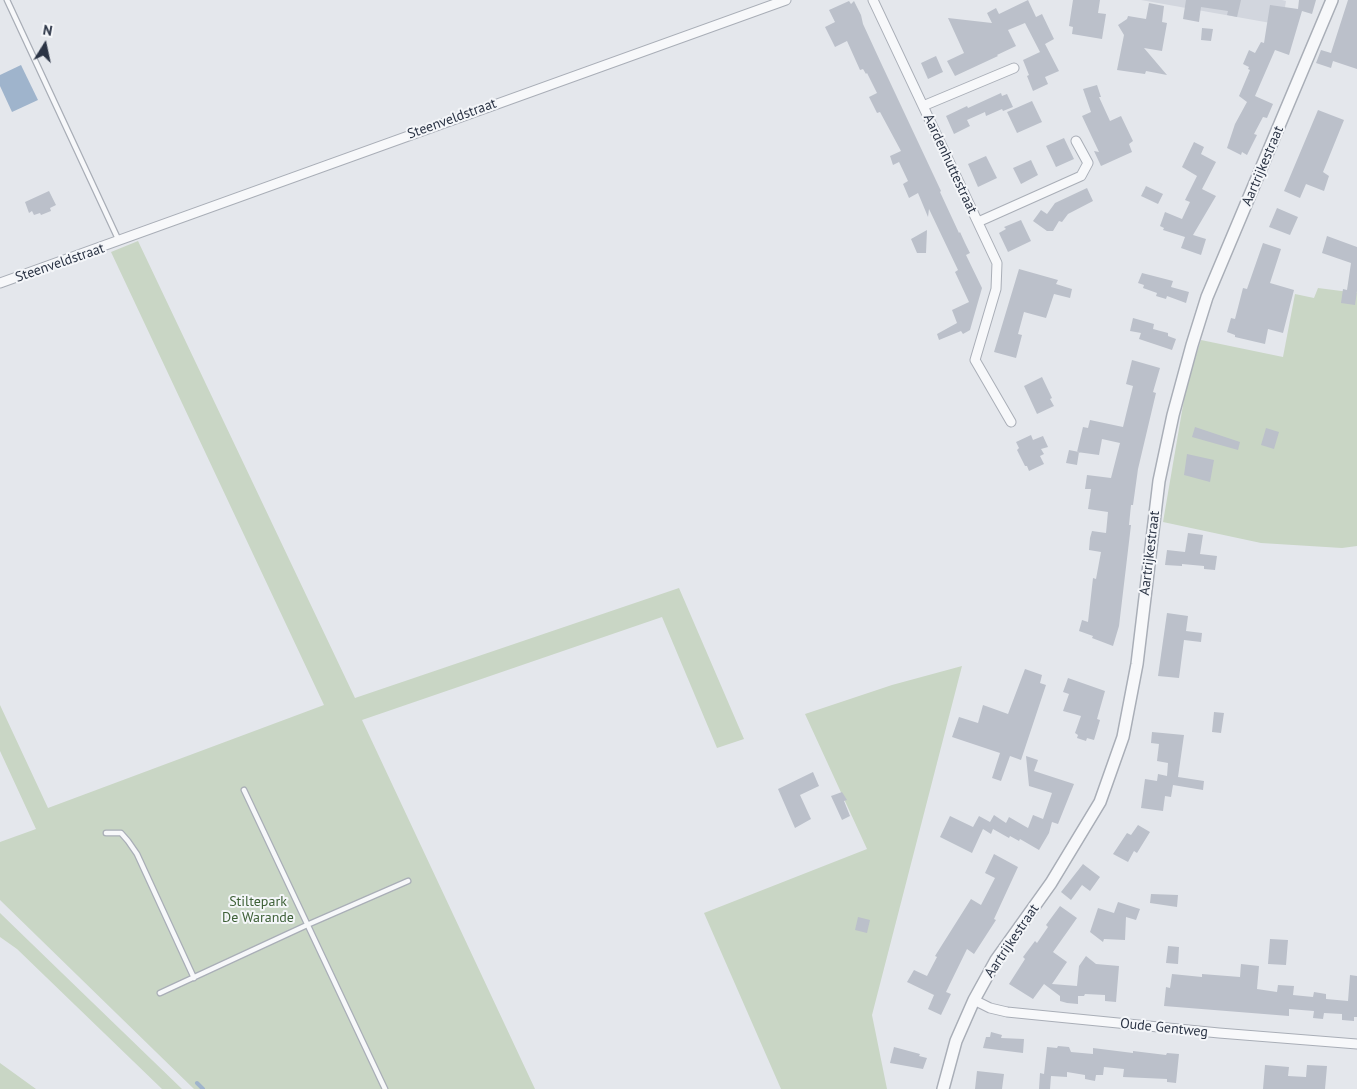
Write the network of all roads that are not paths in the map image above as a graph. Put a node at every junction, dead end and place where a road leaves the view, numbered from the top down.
1 (7, 0) edge
2 (786, 0) edge
3 (872, 0) edge
4 (1332, 0) edge
5 (1014, 68) dead end
6 (923, 106) junction
7 (1076, 141) dead end
8 (978, 222) junction
9 (120, 242) junction
10 (0, 284) edge
11 (1011, 422) dead end
12 (244, 790) dead end
13 (106, 834) dead end
14 (408, 880) dead end
15 (308, 925) junction
16 (194, 978) junction
17 (160, 993) dead end
18 (974, 1000) junction
19 (1357, 1044) edge
20 (385, 1089) edge
21 (943, 1089) edge

1 - 9 lane, Steenveldstraat
2 - 9 street, Steenveldstraat
3 - 6 street, Aardenhuttestraat
4 - 18 street, Aartrijkestraat
5 - 6 street, Aardenhuttestraat
6 - 8 street, Aardenhuttestraat
7 - 8 street, Aardenhuttestraat
8 - 11 street, Aardenhuttestraat
9 - 10 street, Steenveldstraat
12 - 15 lane
13 - 16 lane
14 - 15 lane
15 - 16 lane
15 - 20 lane
16 - 17 lane
18 - 19 street, Oude Gentweg
18 - 21 street, Aartrijkestraat

